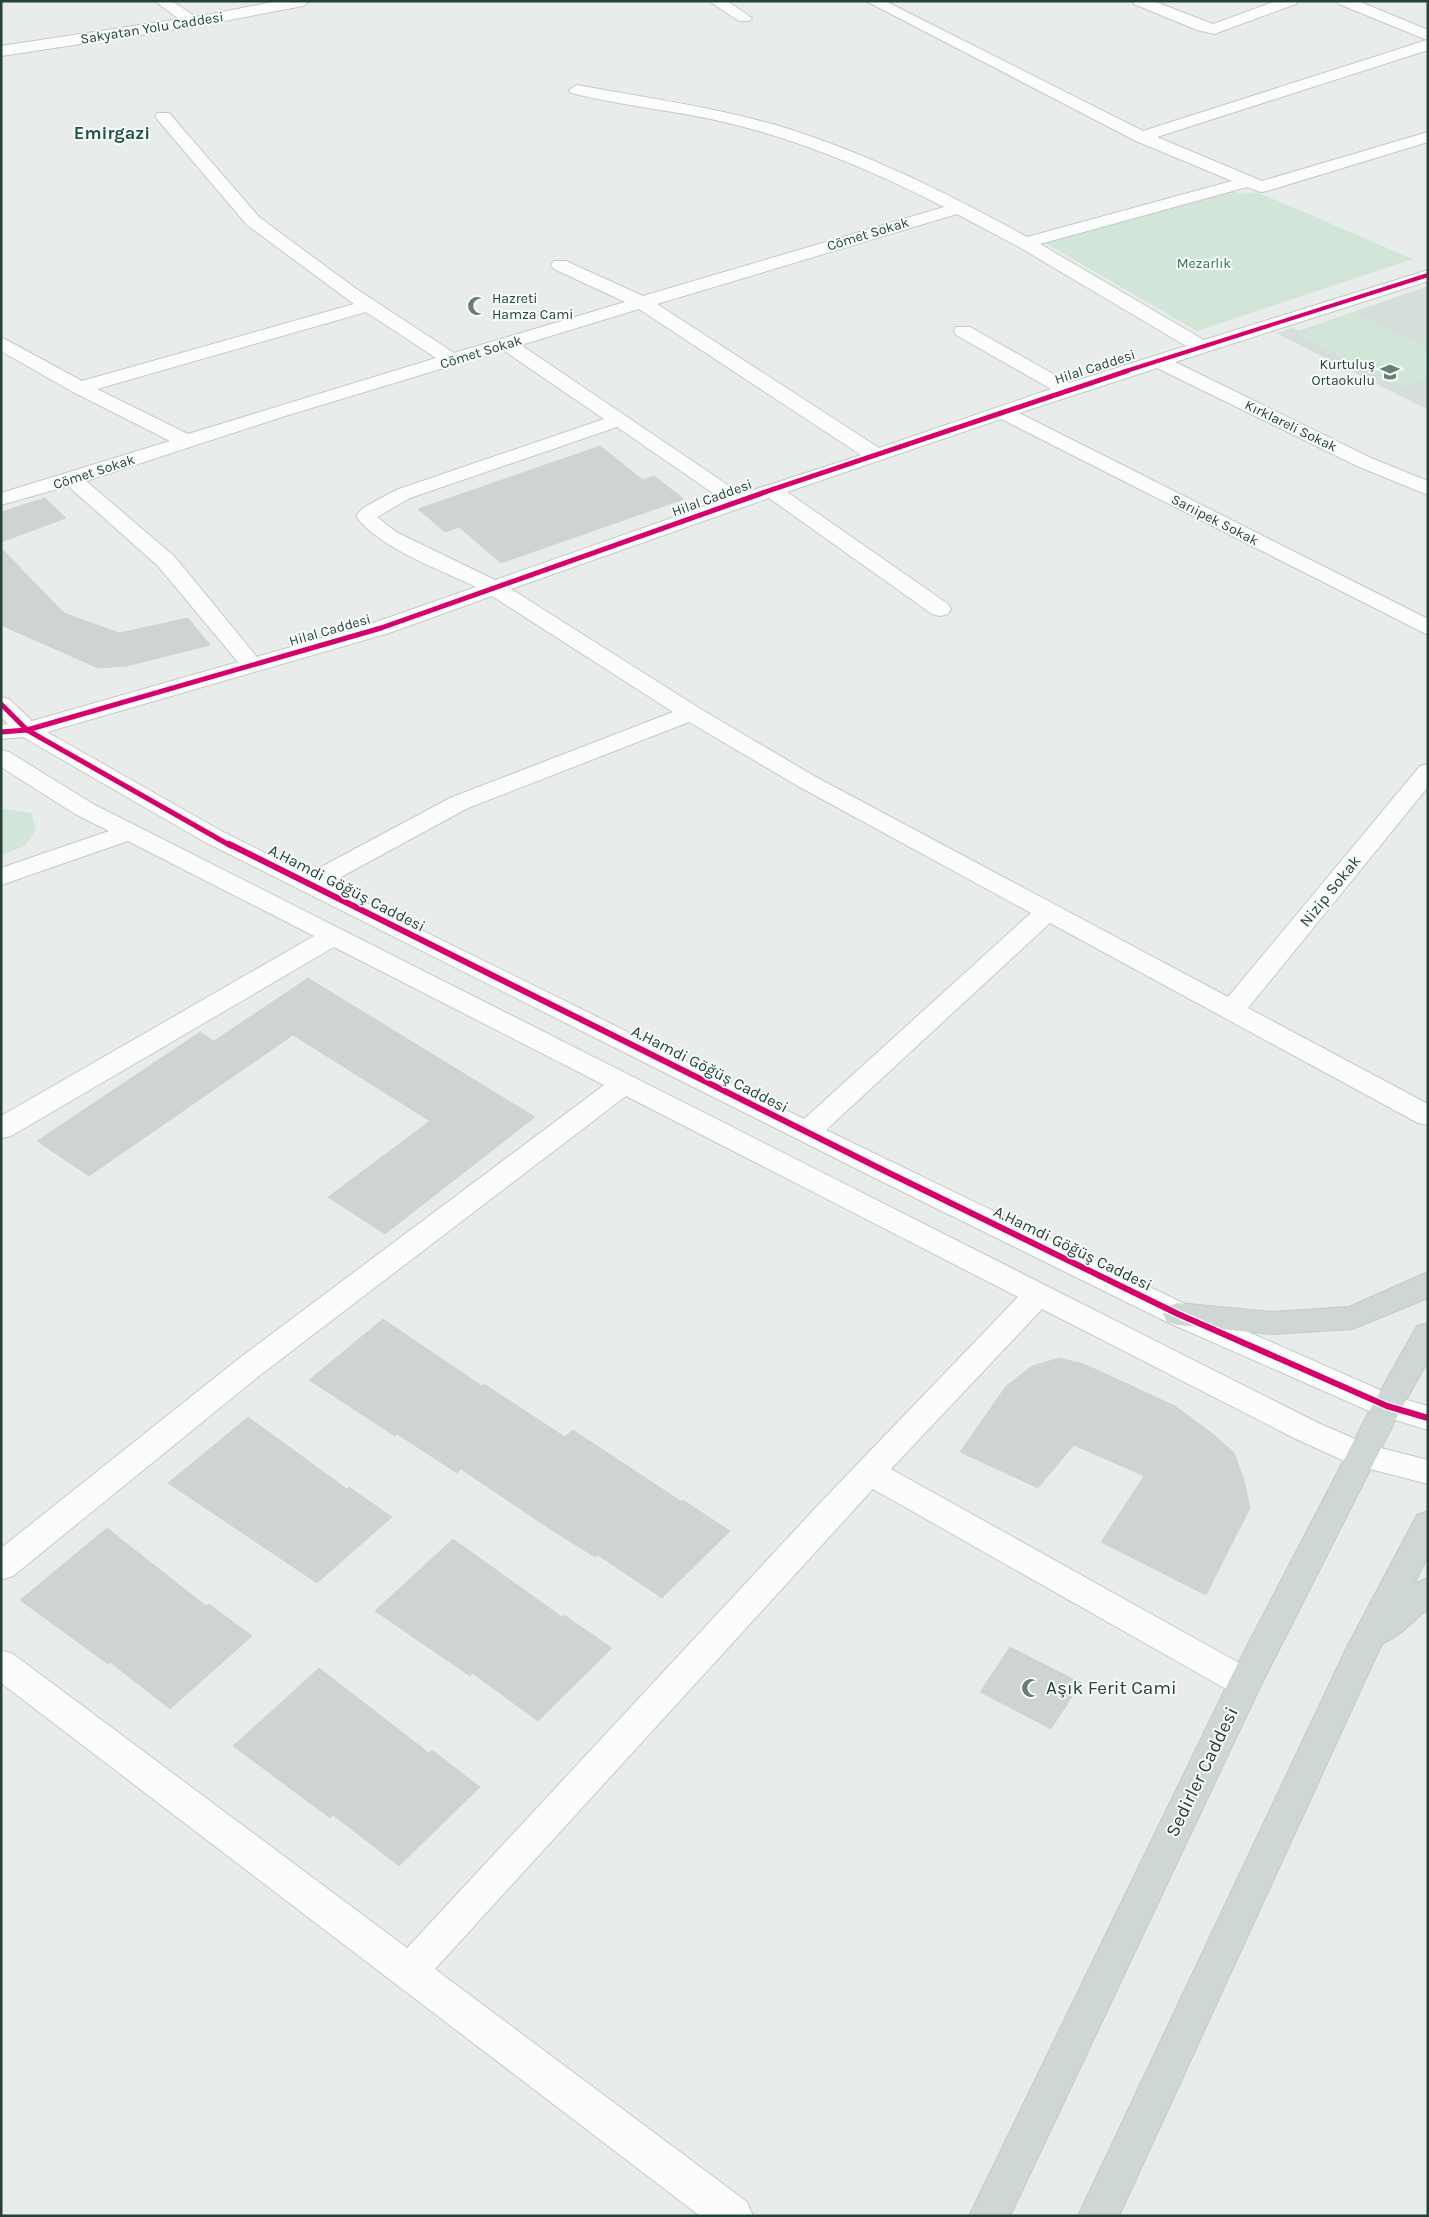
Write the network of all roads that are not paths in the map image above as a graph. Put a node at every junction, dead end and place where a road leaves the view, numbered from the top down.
1 (162, 1) edge
2 (303, 1) edge
3 (716, 1) edge
4 (873, 1) edge
5 (1139, 1) edge
6 (1291, 1) edge
7 (1344, 1) edge
8 (744, 18) dead end
9 (193, 22) junction
10 (8, 35) dead end
11 (1428, 36) edge
12 (1428, 45) edge
13 (22, 48) junction
14 (1, 51) edge
15 (577, 90) dead end
16 (163, 116) dead end
17 (1142, 136) junction
18 (1428, 137) edge
19 (1248, 182) junction
20 (961, 207) junction
21 (1025, 243) junction
22 (560, 265) dead end
23 (1428, 275) edge
24 (641, 302) junction
25 (369, 305) junction
26 (963, 331) dead end
27 (1, 344) edge
28 (507, 344) junction
29 (1200, 346) junction
30 (452, 360) junction
31 (1157, 360) junction
32 (80, 388) junction
33 (1067, 390) junction
34 (1002, 412) junction
35 (619, 420) junction
36 (186, 442) junction
37 (877, 456) junction
38 (72, 479) junction
39 (771, 490) junction
40 (1428, 490) edge
41 (1, 499) edge
42 (738, 501) junction
43 (496, 589) junction
44 (940, 609) dead end
45 (1428, 628) edge
46 (252, 665) junction
47 (1, 704) edge
48 (691, 713) junction
49 (14, 731) edge
50 (1, 757) edge
51 (1428, 771) edge
52 (130, 832) junction
53 (1, 877) edge
54 (309, 884) junction
55 (1048, 911) junction
56 (334, 936) junction
57 (1232, 1010) junction
58 (624, 1084) junction
59 (1428, 1116) edge
60 (1, 1128) edge
61 (807, 1132) junction
62 (1428, 1284) edge
63 (1038, 1295) junction
64 (1178, 1314) junction
65 (1428, 1334) edge
66 (1387, 1406) junction
67 (1428, 1418) edge
68 (1362, 1455) junction
69 (870, 1472) junction
70 (1428, 1472) edge
71 (1428, 1524) edge
72 (1, 1567) edge
73 (1428, 1591) edge
74 (1364, 1647) junction
75 (1, 1664) edge
76 (1245, 1682) junction
77 (408, 1973) junction
78 (733, 2216) edge
79 (989, 2216) edge
80 (1098, 2216) edge

1 - 9 street
2 - 9 street, Sakyatan Yolu Caddesi
3 - 8 street
4 - 17 street
5 - 6 street
7 - 11 street
9 - 13 street, Sakyatan Yolu Caddesi
10 - 13 street
12 - 17 street
13 - 14 street, Sakyatan Yolu Caddesi
15 - 20 street
16 - 25 street
17 - 19 street
18 - 19 street
19 - 21 street
20 - 21 street
20 - 24 street, Cömet Sokak
21 - 29 street
22 - 24 street
23 - 29 street, Hilal Caddesi
24 - 28 street, Cömet Sokak
24 - 37 street
25 - 30 street
25 - 32 street
26 - 33 street
27 - 32 street
28 - 30 street, Cömet Sokak
28 - 35 street
29 - 31 street, Hilal Caddesi
30 - 36 street, Cömet Sokak
31 - 33 street, Hilal Caddesi
31 - 40 street, Kırklareli Sokak
32 - 36 street
33 - 34 street, Hilal Caddesi
34 - 37 street, Hilal Caddesi
34 - 45 street, Sarıipek Sokak
35 - 42 street
35 - 43 street
36 - 38 street, Cömet Sokak
37 - 39 street, Hilal Caddesi
38 - 41 street, Cömet Sokak
38 - 46 street
39 - 42 street, Hilal Caddesi
39 - 44 street
42 - 43 street, Hilal Caddesi
43 - 46 street, Hilal Caddesi
43 - 48 street
46 - 49 street, Hilal Caddesi
47 - 49 street, A.Hamdi Göğüş Caddesi
48 - 54 street
48 - 55 street
49 - 54 street, A.Hamdi Göğüş Caddesi
50 - 52 street
51 - 57 street, Nizip Sokak
52 - 53 street
52 - 56 street
54 - 61 street, A.Hamdi Göğüş Caddesi
55 - 57 street
55 - 61 street
56 - 58 street
56 - 60 street
57 - 59 street
58 - 63 street
58 - 72 street
61 - 64 street, A.Hamdi Göğüş Caddesi
62 - 64 main road
63 - 68 street
63 - 69 street
64 - 66 street, A.Hamdi Göğüş Caddesi
65 - 66 main road, Sedirler Caddesi
66 - 67 street, A.Hamdi Göğüş Caddesi
66 - 68 main road, Sedirler Caddesi
68 - 70 street
68 - 76 main road, Sedirler Caddesi
69 - 76 street
69 - 77 street
71 - 74 main road
73 - 74 main road
74 - 80 main road
75 - 77 street
76 - 79 main road, Sedirler Caddesi
77 - 78 street

